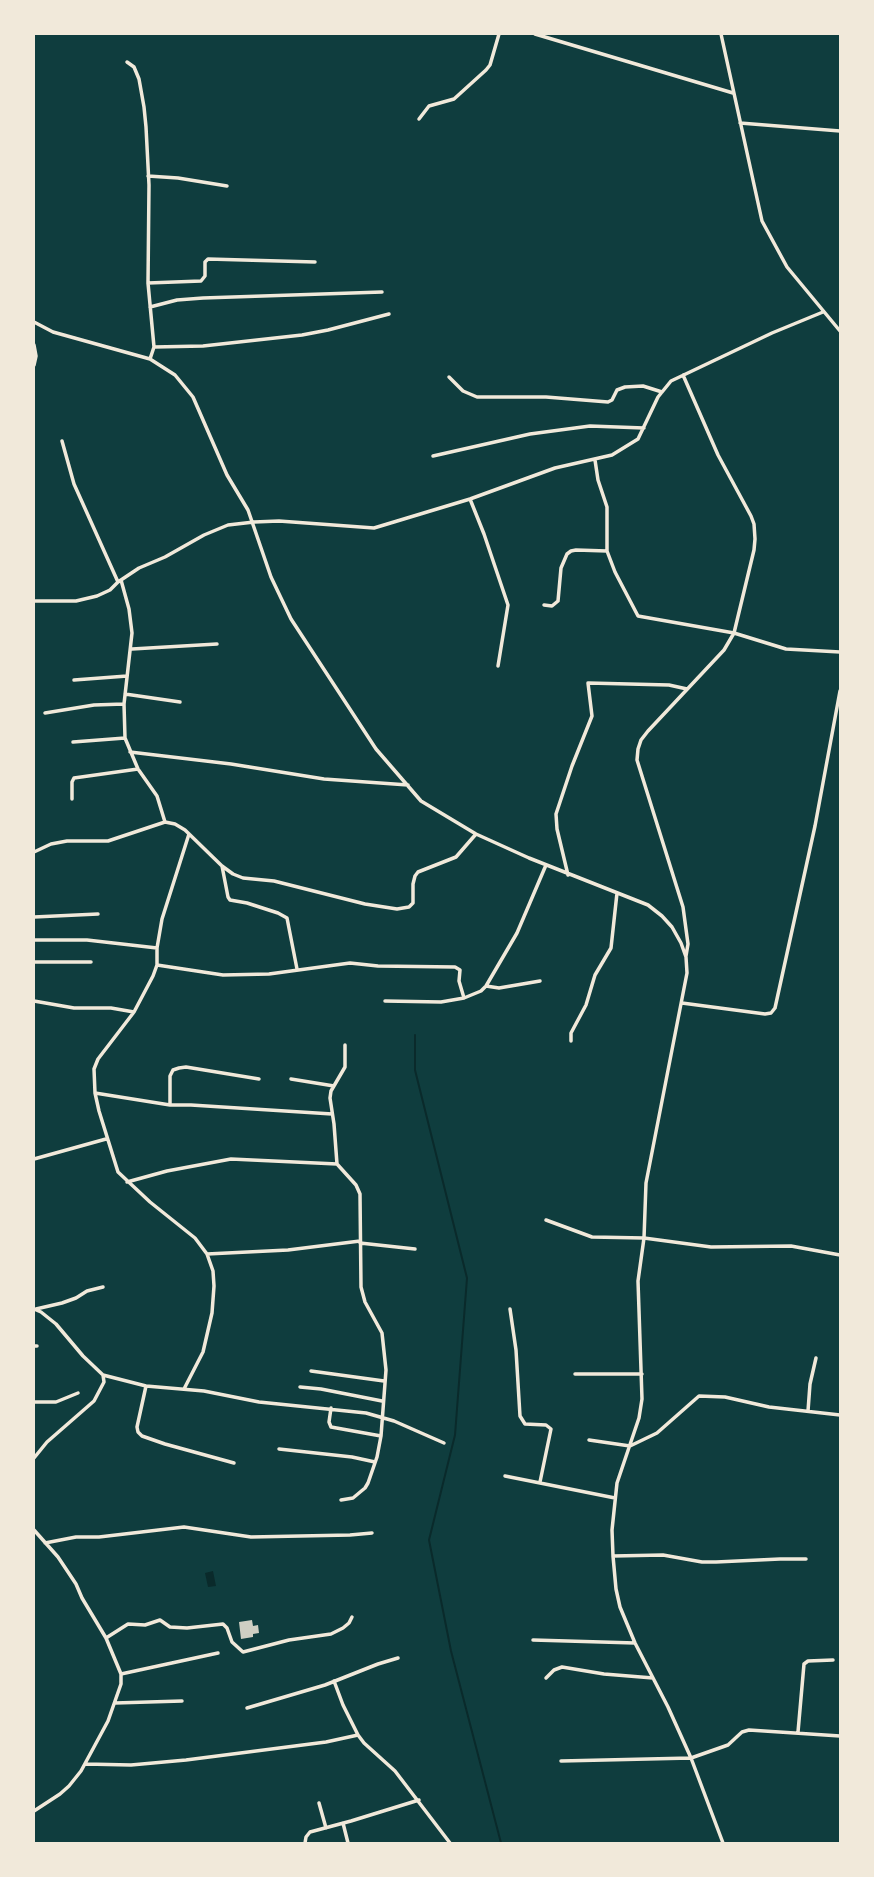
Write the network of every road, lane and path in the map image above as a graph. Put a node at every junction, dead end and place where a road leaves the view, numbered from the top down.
1 (499, 34) edge
2 (535, 34) edge
3 (721, 34) edge
4 (127, 62) dead end
5 (733, 93) junction
6 (418, 119) dead end
7 (740, 123) junction
8 (840, 131) edge
9 (148, 176) junction
10 (226, 186) dead end
11 (314, 262) dead end
12 (148, 283) junction
13 (382, 292) dead end
14 (150, 307) junction
15 (823, 312) junction
16 (389, 314) dead end
17 (34, 322) edge
18 (840, 331) edge
19 (34, 345) edge
20 (154, 347) junction
21 (150, 359) junction
22 (34, 365) edge
23 (683, 375) junction
24 (449, 377) dead end
25 (662, 392) junction
26 (644, 428) junction
27 (62, 441) dead end
28 (434, 456) dead end
29 (595, 460) junction
30 (470, 500) junction
31 (254, 522) junction
32 (607, 551) junction
33 (120, 581) junction
34 (34, 602) edge
35 (544, 605) dead end
36 (734, 633) junction
37 (217, 644) dead end
38 (132, 649) junction
39 (840, 652) edge
40 (498, 666) dead end
41 (127, 676) junction
42 (74, 680) dead end
43 (687, 689) junction
44 (840, 691) edge
45 (125, 694) junction
46 (180, 702) dead end
47 (124, 704) junction
48 (45, 713) dead end
49 (125, 738) junction
50 (73, 742) dead end
51 (130, 752) junction
52 (138, 769) junction
53 (408, 785) junction
54 (72, 799) dead end
55 (165, 822) junction
56 (189, 834) junction
57 (476, 834) junction
58 (34, 852) edge
59 (546, 865) junction
60 (222, 866) junction
61 (568, 875) junction
62 (617, 893) junction
63 (98, 914) dead end
64 (34, 917) edge
65 (34, 940) edge
66 (157, 948) junction
67 (686, 957) junction
68 (34, 962) edge
69 (91, 962) dead end
70 (157, 965) junction
71 (297, 969) junction
72 (540, 982) dead end
73 (486, 986) junction
74 (464, 998) junction
75 (34, 1001) edge
76 (385, 1001) dead end
77 (682, 1003) junction
78 (134, 1012) junction
79 (571, 1041) dead end
80 (345, 1045) dead end
81 (259, 1079) dead end
82 (291, 1079) dead end
83 (334, 1086) junction
84 (95, 1093) junction
85 (170, 1105) junction
86 (332, 1114) junction
87 (106, 1139) junction
88 (34, 1159) edge
89 (337, 1164) junction
90 (127, 1182) junction
91 (546, 1220) dead end
92 (644, 1238) junction
93 (360, 1242) junction
94 (415, 1249) dead end
95 (207, 1254) junction
96 (840, 1255) edge
97 (103, 1288) dead end
98 (34, 1309) edge
99 (510, 1309) dead end
100 (816, 1358) dead end
101 (311, 1371) dead end
102 (575, 1374) dead end
103 (642, 1374) junction
104 (103, 1375) junction
105 (384, 1381) junction
106 (146, 1386) junction
107 (300, 1387) dead end
108 (184, 1389) junction
109 (78, 1393) dead end
110 (382, 1401) junction
111 (34, 1402) edge
112 (331, 1408) junction
113 (808, 1411) junction
114 (840, 1415) edge
115 (382, 1417) junction
116 (381, 1436) junction
117 (589, 1440) dead end
118 (444, 1443) dead end
119 (630, 1446) junction
120 (278, 1449) dead end
121 (35, 1456) edge
122 (375, 1462) junction
123 (234, 1463) dead end
124 (505, 1476) dead end
125 (540, 1482) junction
126 (615, 1498) junction
127 (341, 1500) dead end
128 (34, 1530) edge
129 (372, 1533) dead end
130 (45, 1543) junction
131 (613, 1556) junction
132 (806, 1559) dead end
133 (352, 1617) dead end
134 (106, 1638) junction
135 (533, 1640) dead end
136 (635, 1643) junction
137 (218, 1653) dead end
138 (398, 1658) dead end
139 (833, 1660) dead end
140 (121, 1674) junction
141 (546, 1678) dead end
142 (653, 1678) junction
143 (334, 1681) junction
144 (182, 1701) dead end
145 (115, 1703) junction
146 (247, 1708) dead end
147 (798, 1732) junction
148 (358, 1735) junction
149 (840, 1736) edge
150 (691, 1758) junction
151 (561, 1762) dead end
152 (84, 1764) junction
153 (419, 1800) junction
154 (319, 1803) dead end
155 (34, 1811) edge
156 (343, 1823) junction
157 (326, 1828) junction
158 (306, 1843) edge
159 (348, 1843) edge
160 (450, 1843) edge
161 (723, 1843) edge

1 - 6 street
2 - 5 street
3 - 5 street
4 - 9 street
5 - 7 street
7 - 8 street
7 - 15 street
9 - 10 street
9 - 12 street
11 - 12 street
12 - 14 street
13 - 14 street
14 - 20 street
15 - 18 street
15 - 23 street
16 - 20 street
17 - 21 street
19 - 22 street
20 - 21 street
21 - 31 street
23 - 25 street
23 - 36 street
24 - 25 street
25 - 26 street
26 - 28 street
26 - 29 street
27 - 33 street
29 - 30 street
29 - 32 street
30 - 31 street
30 - 40 street
31 - 33 street
31 - 53 street
32 - 35 street
32 - 36 street
33 - 34 street
33 - 38 street
36 - 39 street
36 - 43 street
37 - 38 street
38 - 41 street
41 - 42 street
41 - 45 street
43 - 61 street
43 - 67 street
44 - 77 street
45 - 46 street
45 - 47 street
47 - 48 street
47 - 49 street
49 - 50 street
49 - 51 street
51 - 52 street
51 - 53 street
52 - 54 street
52 - 55 street
53 - 57 street
55 - 56 street
55 - 58 street
56 - 60 street
56 - 66 street
57 - 59 street
57 - 60 street
59 - 61 street
59 - 73 street
60 - 71 street
61 - 62 street
62 - 67 street
62 - 79 street
63 - 64 street
65 - 66 street
66 - 70 street
67 - 77 street
68 - 69 street
70 - 71 street
70 - 78 street
71 - 74 street
72 - 73 street
73 - 74 street
74 - 76 street
75 - 78 street
77 - 92 street
78 - 84 street
80 - 83 street
81 - 85 street
82 - 83 street
83 - 86 street
84 - 85 street
84 - 87 street
85 - 86 street
86 - 89 street
87 - 88 street
87 - 90 street
89 - 90 street
89 - 93 street
90 - 95 street
91 - 92 street
92 - 96 street
92 - 103 street
93 - 94 street
93 - 95 street
93 - 105 street
95 - 108 street
97 - 98 street
98 - 104 street
99 - 125 street
100 - 113 street
101 - 105 street
102 - 103 street
103 - 119 street
104 - 106 street
104 - 121 street
105 - 110 street
106 - 108 street
106 - 123 street
107 - 110 street
108 - 112 street
109 - 111 street
110 - 115 street
112 - 115 street
112 - 116 street
113 - 114 street
113 - 119 street
115 - 116 street
115 - 118 street
116 - 122 street
117 - 119 street
119 - 126 street
120 - 122 street
122 - 127 street
124 - 125 street
125 - 126 street
126 - 131 street
128 - 130 street
129 - 130 street
130 - 134 street
131 - 132 street
131 - 136 street
133 - 134 street
134 - 140 street
135 - 136 street
136 - 142 street
137 - 140 street
138 - 143 street
139 - 147 street
140 - 145 street
141 - 142 street
142 - 150 street
143 - 146 street
143 - 148 street
144 - 145 street
145 - 152 street
147 - 149 street
147 - 150 street
148 - 152 street
148 - 153 street
150 - 151 street
150 - 161 street
152 - 155 street
153 - 156 street
153 - 160 street
154 - 157 street
156 - 157 street
156 - 159 street
157 - 158 street

